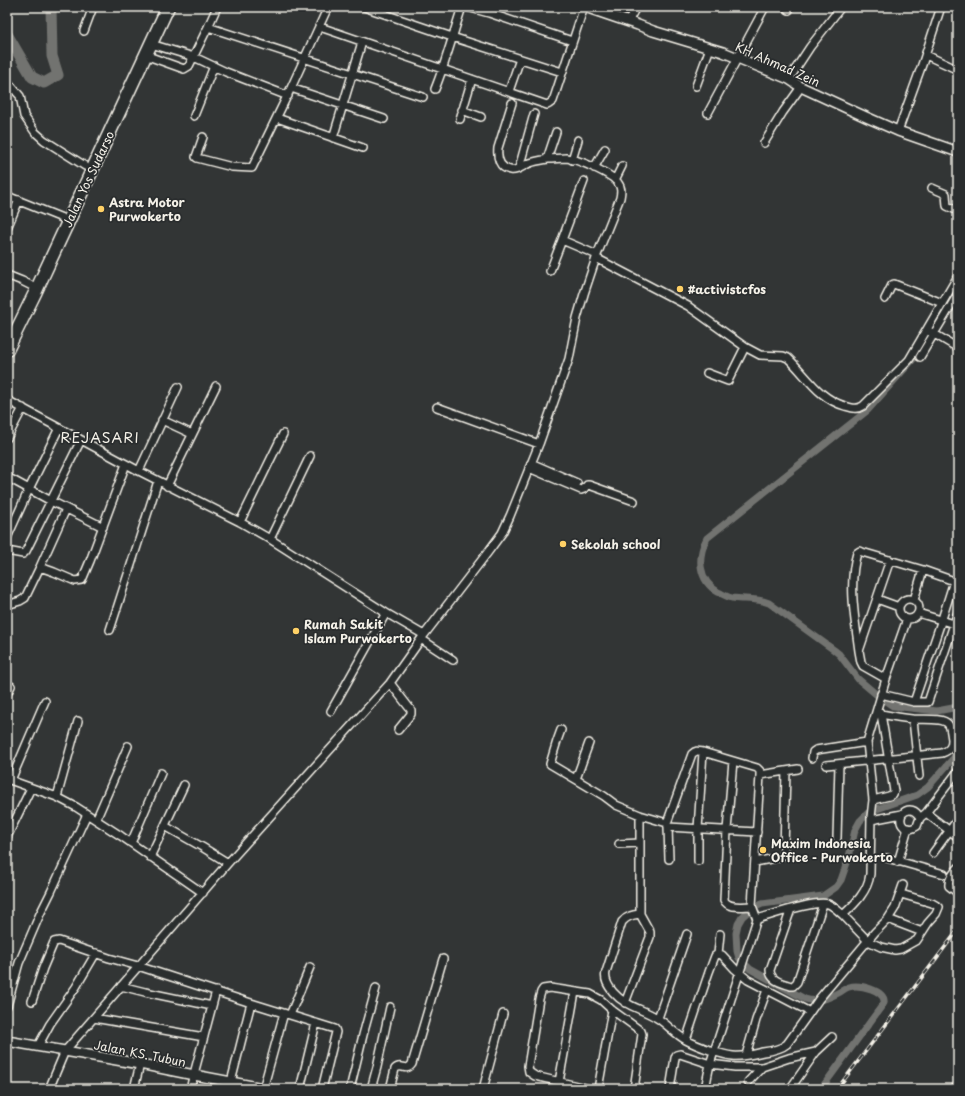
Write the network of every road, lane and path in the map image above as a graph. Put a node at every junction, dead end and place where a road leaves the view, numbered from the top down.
1 (93, 7) edge
2 (159, 7) edge
3 (168, 7) edge
4 (217, 7) edge
5 (328, 7) edge
6 (364, 7) edge
7 (462, 7) edge
8 (467, 7) edge
9 (585, 7) edge
10 (636, 7) edge
11 (765, 7) edge
12 (841, 7) edge
13 (941, 7) edge
14 (383, 10) edge
15 (628, 22) junction
16 (208, 27) junction
17 (320, 27) junction
18 (84, 31) dead end
19 (452, 37) junction
20 (572, 41) junction
21 (362, 42) junction
22 (151, 44) junction
23 (710, 48) junction
24 (145, 55) junction
25 (926, 55) junction
26 (194, 57) junction
27 (305, 58) junction
28 (737, 58) junction
29 (520, 59) junction
30 (214, 66) junction
31 (443, 69) junction
32 (956, 69) dead end
33 (562, 72) junction
34 (352, 74) junction
35 (472, 79) junction
36 (789, 79) junction
37 (7, 81) edge
38 (696, 86) dead end
39 (801, 87) junction
40 (291, 88) junction
41 (436, 89) dead end
42 (509, 91) junction
43 (288, 96) junction
44 (423, 97) dead end
45 (512, 103) dead end
46 (342, 106) junction
47 (462, 110) junction
48 (708, 113) dead end
49 (534, 114) dead end
50 (194, 116) dead end
51 (481, 117) dead end
52 (277, 118) junction
53 (384, 119) dead end
54 (460, 119) dead end
55 (898, 131) junction
56 (556, 132) dead end
57 (202, 137) dead end
58 (333, 138) junction
59 (578, 140) dead end
60 (764, 143) dead end
61 (363, 148) dead end
62 (605, 150) dead end
63 (958, 152) edge
64 (547, 160) junction
65 (572, 160) junction
66 (85, 166) junction
67 (622, 166) dead end
68 (519, 168) junction
69 (594, 168) junction
70 (615, 180) junction
71 (584, 182) dead end
72 (932, 188) dead end
73 (7, 196) edge
74 (19, 200) junction
75 (958, 211) edge
76 (62, 218) junction
77 (7, 228) edge
78 (562, 240) junction
79 (597, 257) junction
80 (550, 271) dead end
81 (7, 275) edge
82 (958, 276) edge
83 (30, 285) junction
84 (958, 294) edge
85 (886, 300) dead end
86 (942, 303) junction
87 (7, 332) edge
88 (930, 332) junction
89 (745, 347) junction
90 (958, 348) edge
91 (7, 350) edge
92 (920, 357) dead end
93 (707, 373) dead end
94 (216, 386) dead end
95 (178, 387) dead end
96 (7, 400) edge
97 (437, 407) dead end
98 (23, 408) junction
99 (162, 420) junction
100 (59, 428) junction
101 (192, 434) junction
102 (283, 434) dead end
103 (7, 438) edge
104 (81, 440) junction
105 (539, 444) junction
106 (310, 456) dead end
107 (126, 464) junction
108 (530, 465) junction
109 (139, 472) junction
110 (7, 477) edge
111 (158, 481) junction
112 (577, 482) dead end
113 (167, 486) junction
114 (29, 489) junction
115 (51, 501) junction
116 (634, 501) dead end
117 (66, 509) junction
118 (240, 522) junction
119 (103, 527) junction
120 (7, 538) edge
121 (270, 539) junction
122 (7, 551) edge
123 (890, 560) junction
124 (40, 567) junction
125 (923, 570) junction
126 (956, 583) edge
127 (877, 599) junction
128 (914, 600) junction
129 (7, 605) edge
130 (900, 606) junction
131 (958, 612) edge
132 (386, 613) junction
133 (918, 613) junction
134 (906, 619) junction
135 (942, 620) junction
136 (954, 624) junction
137 (110, 630) dead end
138 (423, 637) junction
139 (859, 651) junction
140 (453, 660) dead end
141 (886, 679) junction
142 (390, 683) junction
143 (11, 686) dead end
144 (7, 694) edge
145 (45, 701) dead end
146 (914, 702) junction
147 (880, 703) junction
148 (331, 711) dead end
149 (913, 720) junction
150 (78, 721) dead end
151 (398, 730) dead end
152 (561, 730) dead end
153 (868, 742) junction
154 (589, 743) dead end
155 (128, 746) dead end
156 (703, 752) junction
157 (917, 757) junction
158 (812, 758) dead end
159 (887, 759) junction
160 (732, 761) junction
161 (869, 761) junction
162 (839, 764) junction
163 (826, 765) dead end
164 (798, 769) dead end
165 (786, 771) junction
166 (958, 771) edge
167 (161, 773) dead end
168 (760, 775) junction
169 (919, 776) dead end
170 (9, 779) edge
171 (576, 779) junction
172 (184, 784) dead end
173 (31, 788) junction
174 (57, 797) junction
175 (873, 800) junction
176 (926, 813) junction
177 (87, 814) junction
178 (902, 814) junction
179 (640, 815) junction
180 (872, 816) junction
181 (920, 818) junction
182 (958, 819) edge
183 (96, 820) junction
184 (668, 825) junction
185 (165, 826) junction
186 (908, 828) junction
187 (698, 829) junction
188 (727, 830) junction
189 (949, 831) junction
190 (757, 832) junction
191 (7, 837) edge
192 (958, 837) edge
193 (837, 838) dead end
194 (131, 843) junction
195 (640, 843) junction
196 (619, 844) dead end
197 (933, 852) dead end
198 (150, 857) junction
199 (888, 858) dead end
200 (669, 859) dead end
201 (698, 860) dead end
202 (754, 862) junction
203 (898, 862) junction
204 (228, 863) junction
205 (958, 868) edge
206 (944, 874) dead end
207 (903, 885) dead end
208 (203, 893) junction
209 (958, 893) edge
210 (901, 894) junction
211 (823, 904) junction
212 (752, 907) junction
213 (792, 909) junction
214 (640, 914) junction
215 (843, 915) junction
216 (757, 916) junction
217 (888, 919) junction
218 (922, 932) junction
219 (687, 934) dead end
220 (720, 934) dead end
221 (868, 941) junction
222 (96, 953) junction
223 (718, 954) junction
224 (443, 959) dead end
225 (138, 966) junction
226 (310, 967) dead end
227 (740, 972) junction
228 (121, 986) junction
229 (376, 988) dead end
230 (216, 990) junction
231 (767, 990) junction
232 (575, 992) junction
233 (32, 1001) dead end
234 (251, 1003) junction
235 (625, 1003) junction
236 (7, 1006) edge
237 (212, 1006) junction
238 (390, 1007) dead end
239 (612, 1010) junction
240 (811, 1011) junction
241 (287, 1014) junction
242 (503, 1014) dead end
243 (94, 1018) junction
244 (658, 1018) junction
245 (316, 1023) junction
246 (204, 1037) junction
247 (832, 1037) dead end
248 (686, 1040) junction
249 (7, 1041) edge
250 (38, 1046) junction
251 (65, 1051) junction
252 (714, 1052) junction
253 (787, 1052) junction
254 (816, 1052) junction
255 (746, 1055) junction
256 (711, 1062) junction
257 (140, 1064) junction
258 (762, 1067) junction
259 (194, 1075) junction
260 (231, 1082) junction
261 (559, 1082) junction
262 (748, 1082) dead end
263 (243, 1087) edge
264 (49, 1089) edge
265 (134, 1089) edge
266 (190, 1089) edge
267 (265, 1089) edge
268 (300, 1089) edge
269 (322, 1089) edge
270 (350, 1089) edge
271 (371, 1089) edge
272 (390, 1089) edge
273 (483, 1089) edge
274 (590, 1089) edge
275 (598, 1089) edge
276 (634, 1089) edge
277 (670, 1089) edge
278 (705, 1089) edge
279 (790, 1089) edge
280 (954, 1089) edge
281 (958, 1089) edge

1 - 18 street
2 - 66 highway, Jalan Yos Sudarso
3 - 22 highway, Jalan Yos Sudarso
4 - 16 street
5 - 17 street
6 - 14 street
7 - 19 street
8 - 20 street
9 - 15 street, KH Ahmad Zein
9 - 20 street
10 - 15 street
11 - 28 street
12 - 36 street
13 - 25 street
14 - 19 street
15 - 23 street, KH Ahmad Zein
16 - 26 street
16 - 27 street
17 - 21 street
17 - 27 street
19 - 29 street
19 - 31 street
20 - 33 street
21 - 31 street
21 - 34 street
22 - 24 highway, Jalan Yos Sudarso
22 - 26 street
23 - 28 street, KH Ahmad Zein
23 - 38 street
24 - 26 street
24 - 91 highway, Jalan Yos Sudarso
25 - 32 street
25 - 55 street
26 - 30 street
27 - 34 street
27 - 40 street
28 - 36 street, KH Ahmad Zein
28 - 48 street
29 - 33 street
29 - 42 street
30 - 43 street
30 - 50 street
31 - 35 street
31 - 41 street
33 - 42 street
34 - 44 street
34 - 46 street
35 - 42 street
35 - 47 street
36 - 39 street, KH Ahmad Zein
37 - 66 street
39 - 55 street, KH Ahmad Zein
39 - 60 street
40 - 43 street
40 - 46 street
43 - 52 street
45 - 68 street
46 - 53 street
46 - 58 street
47 - 51 street
47 - 54 street
49 - 68 street
52 - 57 street
52 - 58 street
55 - 63 street, KH Ahmad Zein
56 - 64 street
58 - 61 street
59 - 65 street
62 - 69 street
64 - 65 street
64 - 68 street
65 - 69 street
66 - 76 highway, Jalan Yos Sudarso
67 - 70 street
69 - 70 street
70 - 79 street
71 - 78 street
72 - 75 street
73 - 74 street
74 - 76 street
74 - 77 street
76 - 83 highway, Jalan Yos Sudarso
78 - 79 street
78 - 80 street
79 - 89 street
79 - 105 street
81 - 83 street
82 - 86 street
83 - 87 highway, Jalan Yos Sudarso
84 - 88 street
85 - 86 street
86 - 88 street
88 - 89 street
88 - 90 street
88 - 92 street
89 - 93 street
94 - 101 street
95 - 99 street
96 - 98 street
97 - 105 street
98 - 100 street
98 - 103 street
99 - 101 street
99 - 109 street
100 - 104 street
100 - 114 street
101 - 113 street
102 - 118 street
104 - 107 street
104 - 115 street
105 - 108 street
106 - 121 street
107 - 109 street
107 - 119 street
108 - 112 street
108 - 116 street
108 - 138 street
109 - 111 street
110 - 114 street
111 - 113 street
111 - 137 street
113 - 118 street
114 - 115 street
114 - 120 street
115 - 117 street
115 - 122 street
117 - 119 street
117 - 124 street
118 - 121 street
119 - 124 street
121 - 132 street
123 - 125 street
123 - 127 street
123 - 139 street
124 - 129 street
125 - 126 street
125 - 128 street
126 - 135 street
127 - 130 street
127 - 139 street
128 - 130 street
128 - 133 street
130 - 134 street
131 - 136 street
132 - 138 street
132 - 148 street
133 - 134 street
133 - 135 street
134 - 141 street
135 - 136 street
135 - 146 street
136 - 146 street
138 - 140 street
138 - 142 street
139 - 141 street
141 - 147 street
142 - 151 street
142 - 204 street
143 - 144 street
145 - 170 street
146 - 147 street
147 - 149 street
147 - 153 street
147 - 159 street
149 - 157 street
149 - 157 street
150 - 174 street
152 - 171 street
153 - 158 street
153 - 161 street
154 - 171 street
155 - 183 street
156 - 160 street
156 - 184 street
156 - 187 street
157 - 159 street
157 - 169 street
159 - 161 street
159 - 175 street
160 - 168 street
160 - 188 street
161 - 162 street
161 - 175 street
162 - 163 street
162 - 193 street
164 - 165 street
165 - 168 street
165 - 202 street
166 - 176 street
167 - 194 street
168 - 190 street
170 - 173 street
171 - 179 street
172 - 185 street
173 - 174 street
173 - 191 street
174 - 177 street
175 - 180 street
176 - 181 street
176 - 189 street
177 - 183 street
177 - 236 street
178 - 180 street
178 - 181 street
178 - 186 street
179 - 184 street
179 - 195 street
180 - 215 street
181 - 186 street
182 - 189 street
183 - 194 street
184 - 187 street
184 - 200 street
185 - 198 street
185 - 204 street
186 - 203 street
187 - 188 street
187 - 201 street
188 - 190 street
188 - 212 street
189 - 192 street
189 - 197 street
190 - 202 street
194 - 198 street
195 - 196 street
195 - 214 street
198 - 208 street
199 - 203 street
202 - 212 street
203 - 206 street
204 - 208 street
205 - 209 street
207 - 210 street
208 - 225 street
210 - 217 street
210 - 218 street
211 - 213 street
211 - 213 street
211 - 215 street
212 - 216 street
213 - 216 street
214 - 235 street
214 - 235 street
215 - 221 street
216 - 227 street
217 - 218 street
217 - 221 street
218 - 221 street
219 - 244 street
220 - 223 street
221 - 240 street
222 - 225 street
222 - 233 street
222 - 250 street
223 - 227 street
223 - 248 street
224 - 272 street
225 - 228 street
225 - 230 street
226 - 241 street
227 - 231 street
227 - 252 street
228 - 237 street
228 - 243 street
229 - 270 street
230 - 234 street
230 - 237 street
231 - 240 street
231 - 255 street
232 - 239 street
232 - 261 street
232 - 261 street
234 - 241 street
234 - 260 street
235 - 244 street
237 - 246 street
238 - 271 street
239 - 275 street
239 - 276 street
240 - 253 street
241 - 245 street
241 - 267 street
242 - 273 street
243 - 246 street
243 - 251 street
244 - 248 street
245 - 268 street
245 - 269 street
246 - 259 street
247 - 254 street
248 - 252 street
249 - 250 street, Jalan KS. Tubun
250 - 251 street, Jalan KS. Tubun
251 - 257 street, Jalan KS. Tubun
251 - 264 street
252 - 255 street
252 - 256 street
253 - 254 street
253 - 255 street
253 - 258 street
254 - 279 street
256 - 258 street
256 - 277 street
256 - 278 street
257 - 259 street, Jalan KS. Tubun
257 - 265 street
258 - 262 street
259 - 260 street, Jalan KS. Tubun
259 - 266 street
260 - 263 street, Jalan KS. Tubun
261 - 274 street
263 - 267 street, Jalan KS. Tubun
280 - 281 street

